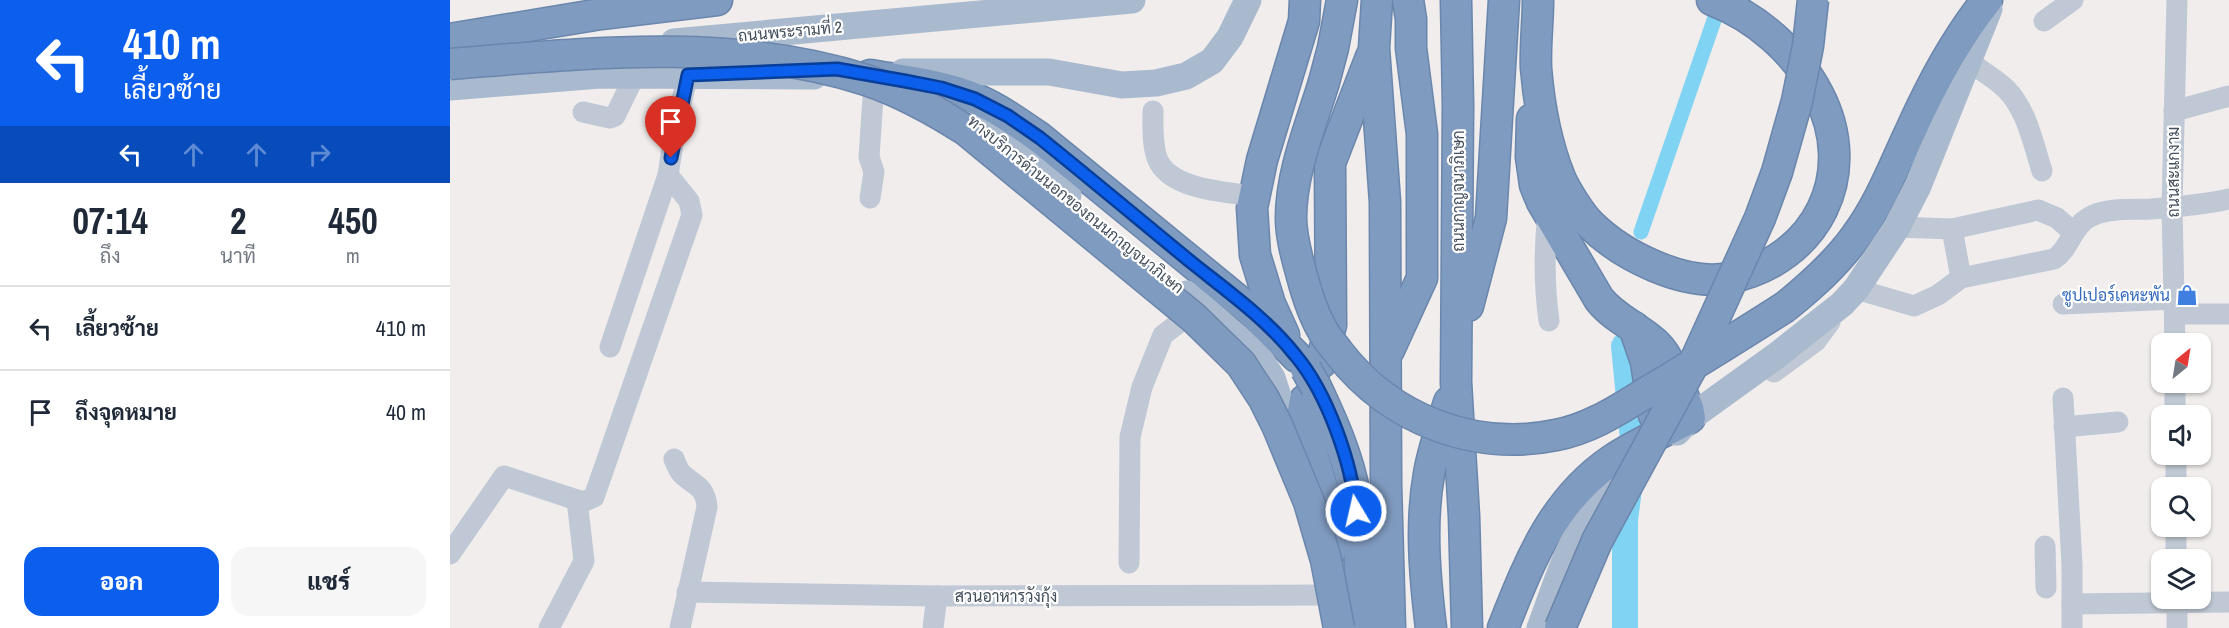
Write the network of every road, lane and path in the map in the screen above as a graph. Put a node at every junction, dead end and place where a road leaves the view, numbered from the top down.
1 (717, 0) edge
2 (1132, 0) edge
3 (1248, 0) edge
4 (1305, 0) edge
5 (1342, 0) edge
6 (1377, 0) edge
7 (1407, 0) edge
8 (1456, 0) edge
9 (1504, 0) edge
10 (1538, 0) edge
11 (1712, 0) edge
12 (1813, 0) edge
13 (1987, 0) edge
14 (1993, 0) edge
15 (2073, 0) edge
16 (2177, 0) edge
17 (2044, 21) dead end
18 (450, 39) edge
19 (1374, 48) junction
20 (1968, 61) junction
21 (450, 64) edge
22 (1536, 66) junction
23 (837, 69) junction
24 (450, 75) edge
25 (634, 75) junction
26 (697, 75) junction
27 (874, 83) junction
28 (450, 87) edge
29 (2229, 96) edge
30 (1153, 111) dead end
31 (2174, 111) junction
32 (583, 112) dead end
33 (2042, 171) dead end
34 (668, 175) junction
35 (1254, 196) junction
36 (870, 198) dead end
37 (2229, 199) edge
38 (2172, 207) junction
39 (1548, 213) junction
40 (1897, 227) junction
41 (1952, 229) junction
42 (2073, 232) junction
43 (1961, 278) junction
44 (1849, 296) junction
45 (2063, 304) dead end
46 (1201, 305) junction
47 (2175, 306) junction
48 (2229, 314) edge
49 (1549, 321) dead end
50 (1632, 326) junction
51 (2175, 333) edge
52 (1458, 344) junction
53 (610, 347) dead end
54 (1385, 358) junction
55 (1309, 375) junction
56 (1456, 382) junction
57 (2063, 398) dead end
58 (1690, 418) junction
59 (2118, 422) dead end
60 (2064, 427) junction
61 (1656, 441) junction
62 (674, 459) dead end
63 (577, 500) junction
64 (450, 554) edge
65 (1129, 563) dead end
66 (2072, 566) junction
67 (2046, 588) dead end
68 (1324, 591) junction
69 (687, 592) junction
70 (937, 596) junction
71 (2151, 601) edge
72 (2211, 601) edge
73 (2229, 602) edge
74 (2072, 604) junction
75 (2176, 609) edge
76 (549, 628) edge
77 (680, 628) edge
78 (933, 628) edge
79 (1323, 628) edge
80 (1339, 628) edge
81 (1359, 628) edge
82 (1390, 628) edge
83 (1431, 628) edge
84 (1467, 628) edge
85 (1503, 628) edge
86 (1540, 628) edge
87 (1560, 628) edge
88 (2072, 628) edge
89 (2177, 628) edge

1 - 18 highway
2 - 24 main road, ถนนพระรามที่ 2
3 - 23 main road
4 - 35 highway
5 - 13 highway, bridge
6 - 19 highway
7 - 54 highway
8 - 52 highway, ถนนกาญจนาภิเษก
9 - 52 highway
10 - 22 highway
11 - 22 highway, bridge
12 - 87 highway, bridge
14 - 20 main road
15 - 17 street
16 - 31 street, ถนนสะแกงาม
19 - 54 highway
19 - 55 highway
20 - 33 street
20 - 40 main road
21 - 80 highway, bridge
22 - 39 highway
23 - 26 main road
23 - 55 highway
25 - 26 main road, ทางบริการด้านนอกของถนนกาญจนาภิเษก
25 - 28 main road, ทางบริการด้านนอกของถนนกาญจนาภิเษก
25 - 32 street
26 - 27 main road, ทางบริการด้านนอกของถนนกาญจนาภิเษก
26 - 34 street
27 - 36 street
27 - 46 main road, ทางบริการด้านนอกของถนนกาญจนาภิเษก
29 - 31 street
30 - 35 street
31 - 38 street, ถนนสะแกงาม
34 - 53 street
34 - 63 street
35 - 55 highway
37 - 38 street
38 - 42 street
38 - 47 street, ถนนสะแกงาม
39 - 49 street
39 - 50 highway
40 - 41 street
40 - 44 main road
41 - 42 street
41 - 43 street
42 - 43 street
43 - 44 street
44 - 58 main road
45 - 47 street
46 - 65 street
46 - 68 main road, ทางบริการด้านนอกของถนนกาญจนาภิเษก
47 - 48 street
47 - 51 street, ถนนสะแกงาม
50 - 58 highway
50 - 61 highway
52 - 56 highway, ถนนกาญจนาภิเษก
54 - 82 highway
55 - 68 highway
55 - 81 highway
56 - 83 highway, ถนนกาญจนาภิเษก
56 - 84 highway, ถนนกาญจนาภิเษก
57 - 60 street
58 - 61 highway
59 - 60 street
60 - 66 street
61 - 85 highway
61 - 86 main road, bridge
62 - 69 street
63 - 64 street
63 - 76 street
66 - 67 street
66 - 74 street
68 - 70 street, สวนอาหารวังกุ้ง
68 - 79 main road, ทางบริการด้านนอกของถนนกาญจนาภิเษก
69 - 70 street, สวนอาหารวังกุ้ง
69 - 77 street
70 - 78 street
71 - 74 street
72 - 73 street
74 - 88 street
75 - 89 street

